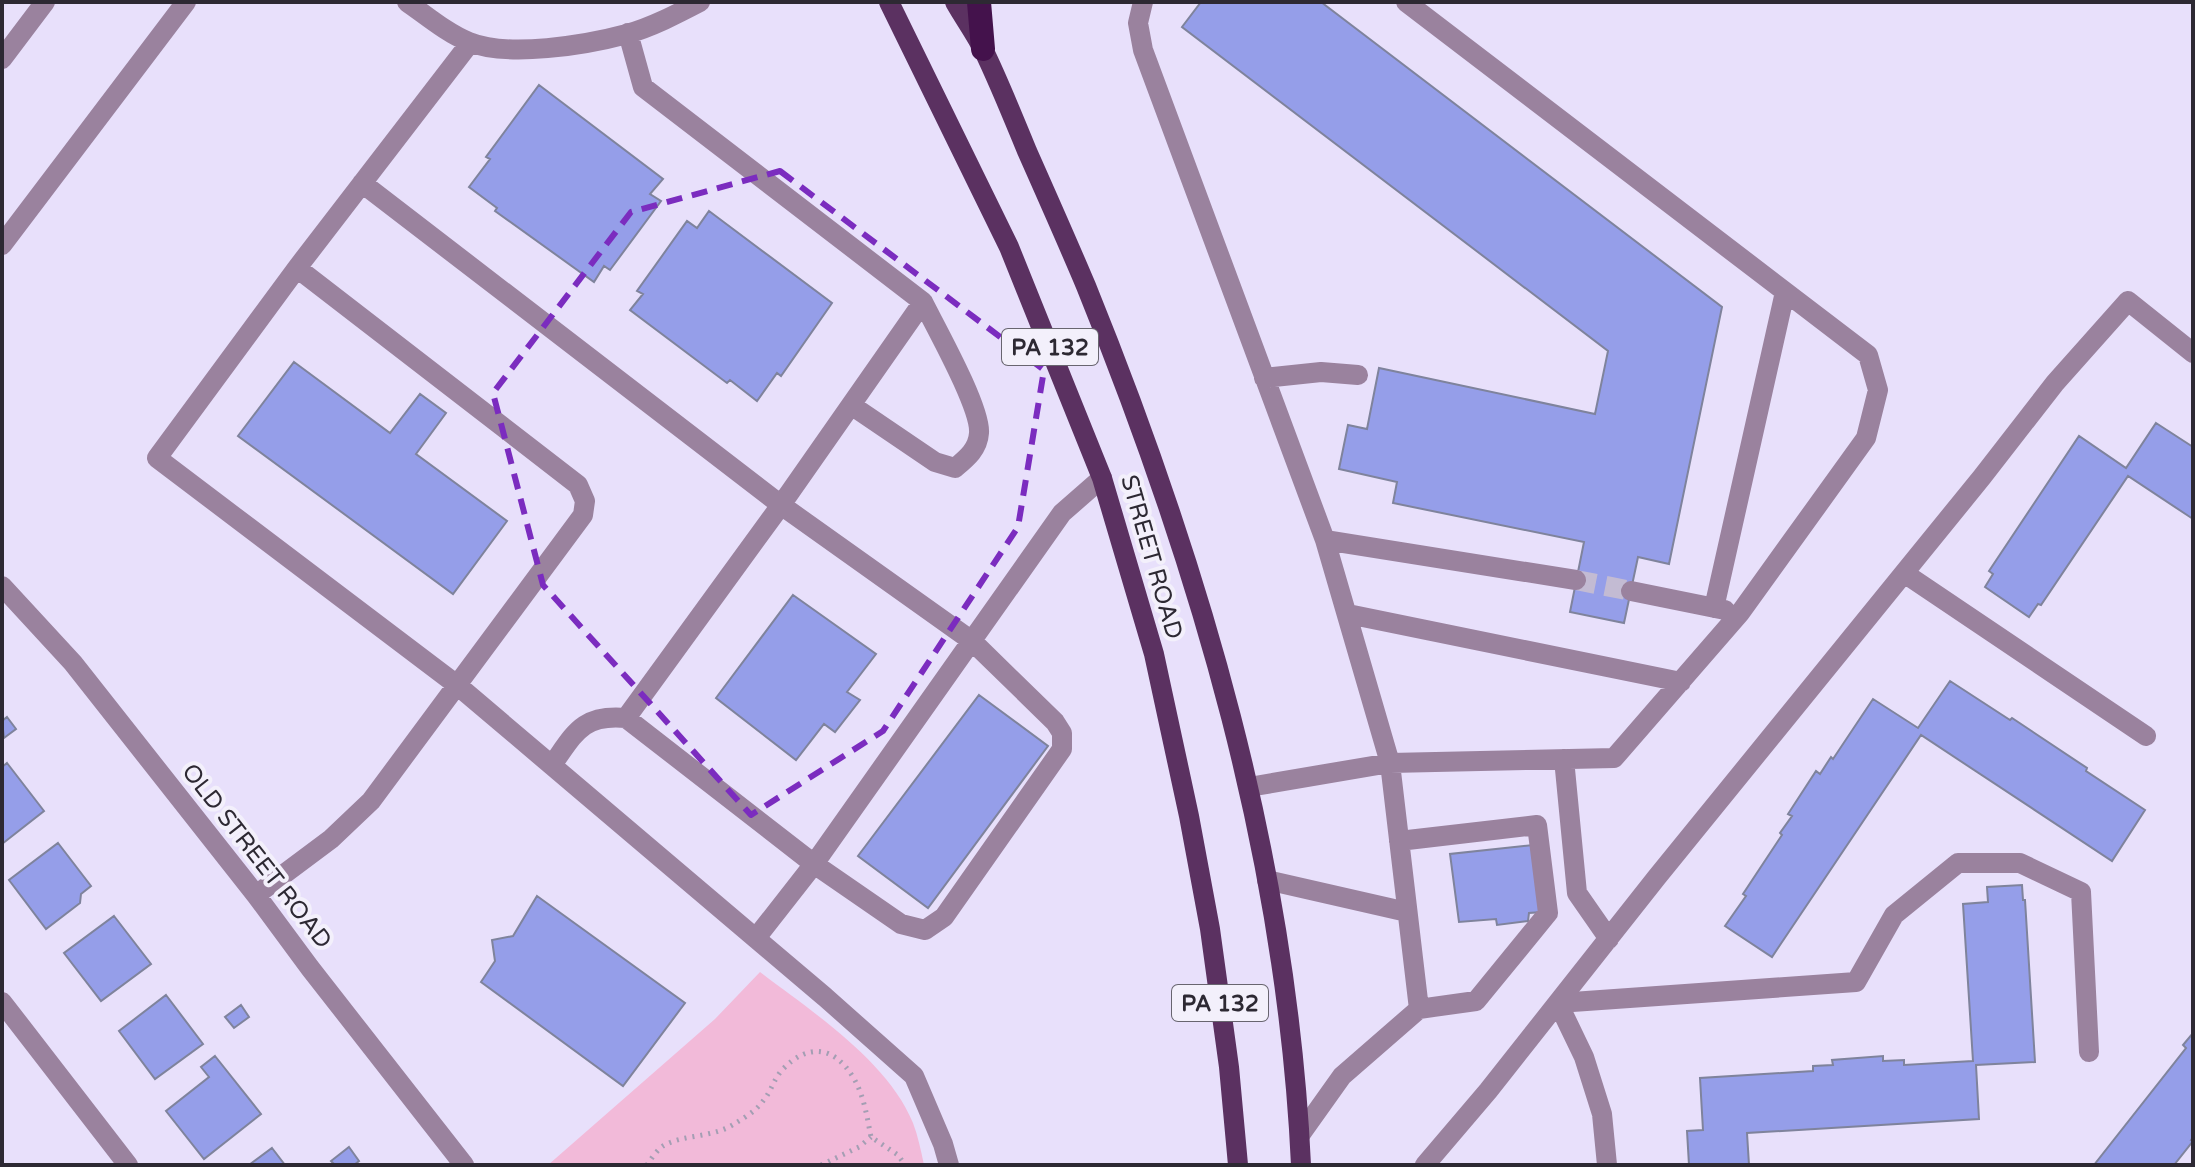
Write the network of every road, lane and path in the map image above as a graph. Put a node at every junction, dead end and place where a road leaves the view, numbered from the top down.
1 (45, 2) edge
2 (186, 2) edge
3 (407, 2) edge
4 (700, 2) edge
5 (889, 2) edge
6 (955, 2) edge
7 (979, 2) edge
8 (1143, 2) edge
9 (1406, 2) edge
10 (671, 9) edge
11 (628, 33) junction
12 (470, 43) junction
13 (983, 49) junction
14 (2, 59) edge
15 (362, 183) junction
16 (2, 245) edge
17 (297, 268) junction
18 (1785, 292) junction
19 (923, 302) junction
20 (2193, 353) edge
21 (1358, 375) dead end
22 (1264, 378) junction
23 (851, 405) junction
24 (1102, 478) junction
25 (781, 505) junction
26 (1325, 540) junction
27 (1904, 573) junction
28 (1576, 580) tunnel mouth
29 (2, 586) edge
30 (1631, 591) tunnel mouth
31 (1714, 608) junction
32 (1740, 613) junction
33 (1348, 614) junction
34 (972, 641) junction
35 (1681, 682) junction
36 (457, 685) junction
37 (626, 718) junction
38 (2146, 736) dead end
39 (1564, 759) junction
40 (1390, 763) junction
41 (552, 765) junction
42 (1249, 787) junction
43 (1399, 841) junction
44 (814, 864) junction
45 (1267, 880) junction
46 (256, 895) junction
47 (1407, 912) junction
48 (756, 938) junction
49 (1609, 939) junction
50 (2, 1002) edge
51 (1558, 1003) junction
52 (1419, 1009) junction
53 (2089, 1052) dead end
54 (1300, 1135) junction
55 (871, 1137) junction
56 (128, 1165) edge
57 (464, 1165) edge
58 (647, 1165) edge
59 (821, 1165) edge
60 (905, 1165) edge
61 (949, 1165) edge
62 (1238, 1165) edge
63 (1301, 1165) edge
64 (1425, 1165) edge
65 (1607, 1165) edge

1 - 14 street
2 - 16 street
3 - 12 street
4 - 10 street
5 - 24 main road, STREET ROAD / PA 132
6 - 13 main road, STREET ROAD / PA 132
7 - 13 highway
8 - 22 street
9 - 18 street
10 - 11 street
11 - 12 street
11 - 19 street
12 - 15 street
13 - 42 main road, STREET ROAD / PA 132
15 - 17 street
15 - 25 street
17 - 36 street
17 - 36 street
18 - 31 street
18 - 32 street
19 - 23 street
19 - 23 street
20 - 27 street
21 - 22 street
22 - 26 street
23 - 25 street
24 - 34 street
24 - 62 main road, STREET ROAD / PA 132
25 - 34 street
25 - 37 street
26 - 28 street
26 - 33 street
27 - 38 street
27 - 49 street
29 - 46 street, OLD STREET ROAD
30 - 31 street
31 - 32 street
32 - 35 street
33 - 35 street
33 - 40 street
34 - 44 street
34 - 44 street
35 - 39 street
36 - 41 street
36 - 46 street
37 - 41 street
37 - 44 street
39 - 40 street
39 - 49 street
40 - 42 street
40 - 43 street
41 - 48 street
42 - 45 main road, STREET ROAD / PA 132
43 - 47 street
43 - 52 street
44 - 48 street
45 - 47 street
45 - 54 main road, STREET ROAD / PA 132
46 - 57 street, OLD STREET ROAD
47 - 52 street
48 - 61 street
49 - 51 street
50 - 56 street
51 - 53 street
51 - 64 street
51 - 65 street
52 - 54 street
54 - 63 main road, STREET ROAD / PA 132
55 - 58 path
55 - 59 path
55 - 60 path

